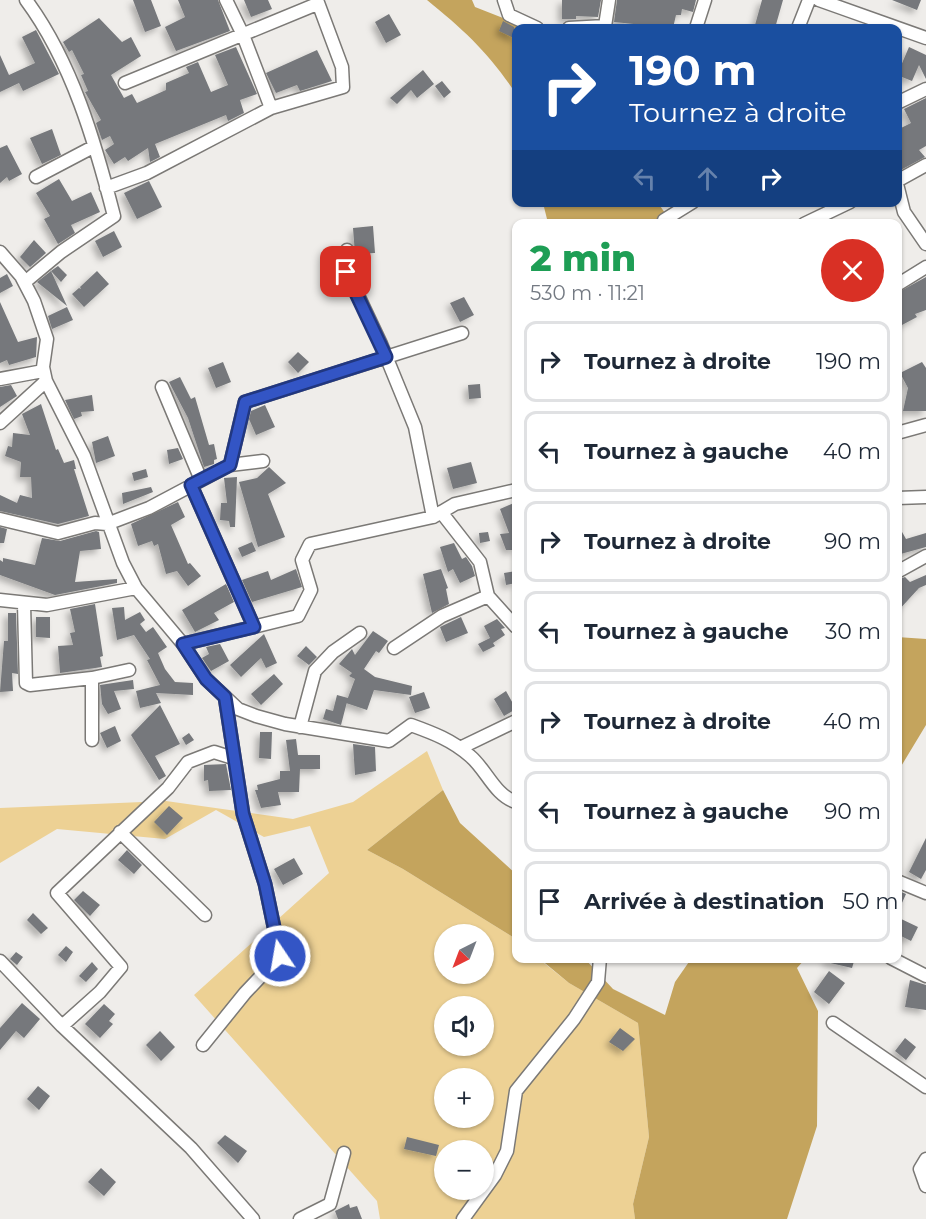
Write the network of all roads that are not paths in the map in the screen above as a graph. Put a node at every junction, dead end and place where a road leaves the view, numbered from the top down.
1 (26, 0) edge
2 (226, 0) edge
3 (504, 0) edge
4 (609, 0) edge
5 (705, 0) edge
6 (808, 0) edge
7 (819, 0) edge
8 (317, 2) edge
9 (841, 3) edge
10 (528, 24) edge
11 (605, 24) edge
12 (697, 24) edge
13 (799, 24) edge
14 (892, 24) edge
15 (902, 28) edge
16 (243, 35) junction
17 (926, 38) edge
18 (125, 83) dead end
19 (926, 89) edge
20 (902, 101) edge
21 (271, 108) junction
22 (93, 147) junction
23 (926, 165) edge
24 (36, 177) dead end
25 (902, 179) edge
26 (106, 188) junction
27 (902, 203) edge
28 (685, 207) edge
29 (840, 207) edge
30 (666, 219) edge
31 (814, 219) edge
32 (926, 244) edge
33 (347, 250) dead end
34 (0, 252) edge
35 (926, 267) edge
36 (25, 282) junction
37 (902, 282) edge
38 (462, 333) dead end
39 (386, 357) junction
40 (45, 376) junction
41 (0, 379) edge
42 (162, 387) dead end
43 (0, 423) edge
44 (926, 426) edge
45 (902, 432) edge
46 (263, 461) dead end
47 (230, 465) junction
48 (196, 482) junction
49 (512, 491) edge
50 (902, 498) edge
51 (925, 500) edge
52 (437, 514) junction
53 (0, 519) edge
54 (107, 524) junction
55 (926, 556) edge
56 (902, 569) edge
57 (136, 588) junction
58 (488, 596) junction
59 (0, 600) edge
60 (24, 604) junction
61 (512, 623) edge
62 (254, 627) junction
63 (360, 633) dead end
64 (183, 644) junction
65 (394, 648) dead end
66 (129, 670) dead end
67 (92, 678) junction
68 (225, 697) junction
69 (512, 723) edge
70 (300, 727) junction
71 (92, 740) dead end
72 (460, 748) junction
73 (233, 758) junction
74 (512, 800) edge
75 (120, 832) junction
76 (902, 883) edge
77 (926, 893) edge
78 (205, 915) dead end
79 (0, 961) edge
80 (600, 963) edge
81 (901, 963) edge
82 (926, 975) edge
83 (833, 1023) dead end
84 (62, 1026) junction
85 (203, 1045) dead end
86 (926, 1087) edge
87 (344, 1152) dead end
88 (923, 1164) edge
89 (926, 1186) edge
90 (253, 1219) edge
91 (300, 1219) edge
92 (463, 1219) edge

1 - 22 street
2 - 16 street
3 - 10 street
4 - 11 street
5 - 12 street
6 - 13 street
7 - 9 street
8 - 16 street
8 - 21 street
9 - 14 street
15 - 17 street
16 - 18 street
16 - 21 street
19 - 20 street
21 - 26 street
22 - 24 street
22 - 26 street
23 - 25 street
26 - 36 street
27 - 32 street
28 - 30 street
29 - 31 street
33 - 39 street
34 - 36 street
35 - 37 street
36 - 40 street
38 - 39 street
39 - 47 street
39 - 52 street
40 - 41 street
40 - 43 street
40 - 54 street
42 - 48 street
44 - 45 street
46 - 47 street
47 - 48 street
48 - 54 street
48 - 62 street
49 - 52 street
50 - 51 street
52 - 58 street
52 - 62 street
53 - 54 street
54 - 57 street
55 - 56 street
57 - 60 street
57 - 64 street
58 - 61 street
58 - 65 street
59 - 60 street
60 - 67 street
62 - 64 street
63 - 70 street
64 - 68 street
66 - 67 street
67 - 71 street
68 - 70 street
68 - 73 street
69 - 72 street
70 - 72 street
72 - 74 street
73 - 75 street
73 - 85 street
75 - 78 street
75 - 84 street
76 - 77 street
79 - 84 street
80 - 92 street
81 - 82 street
83 - 86 street
84 - 90 street
87 - 91 street
88 - 89 street

